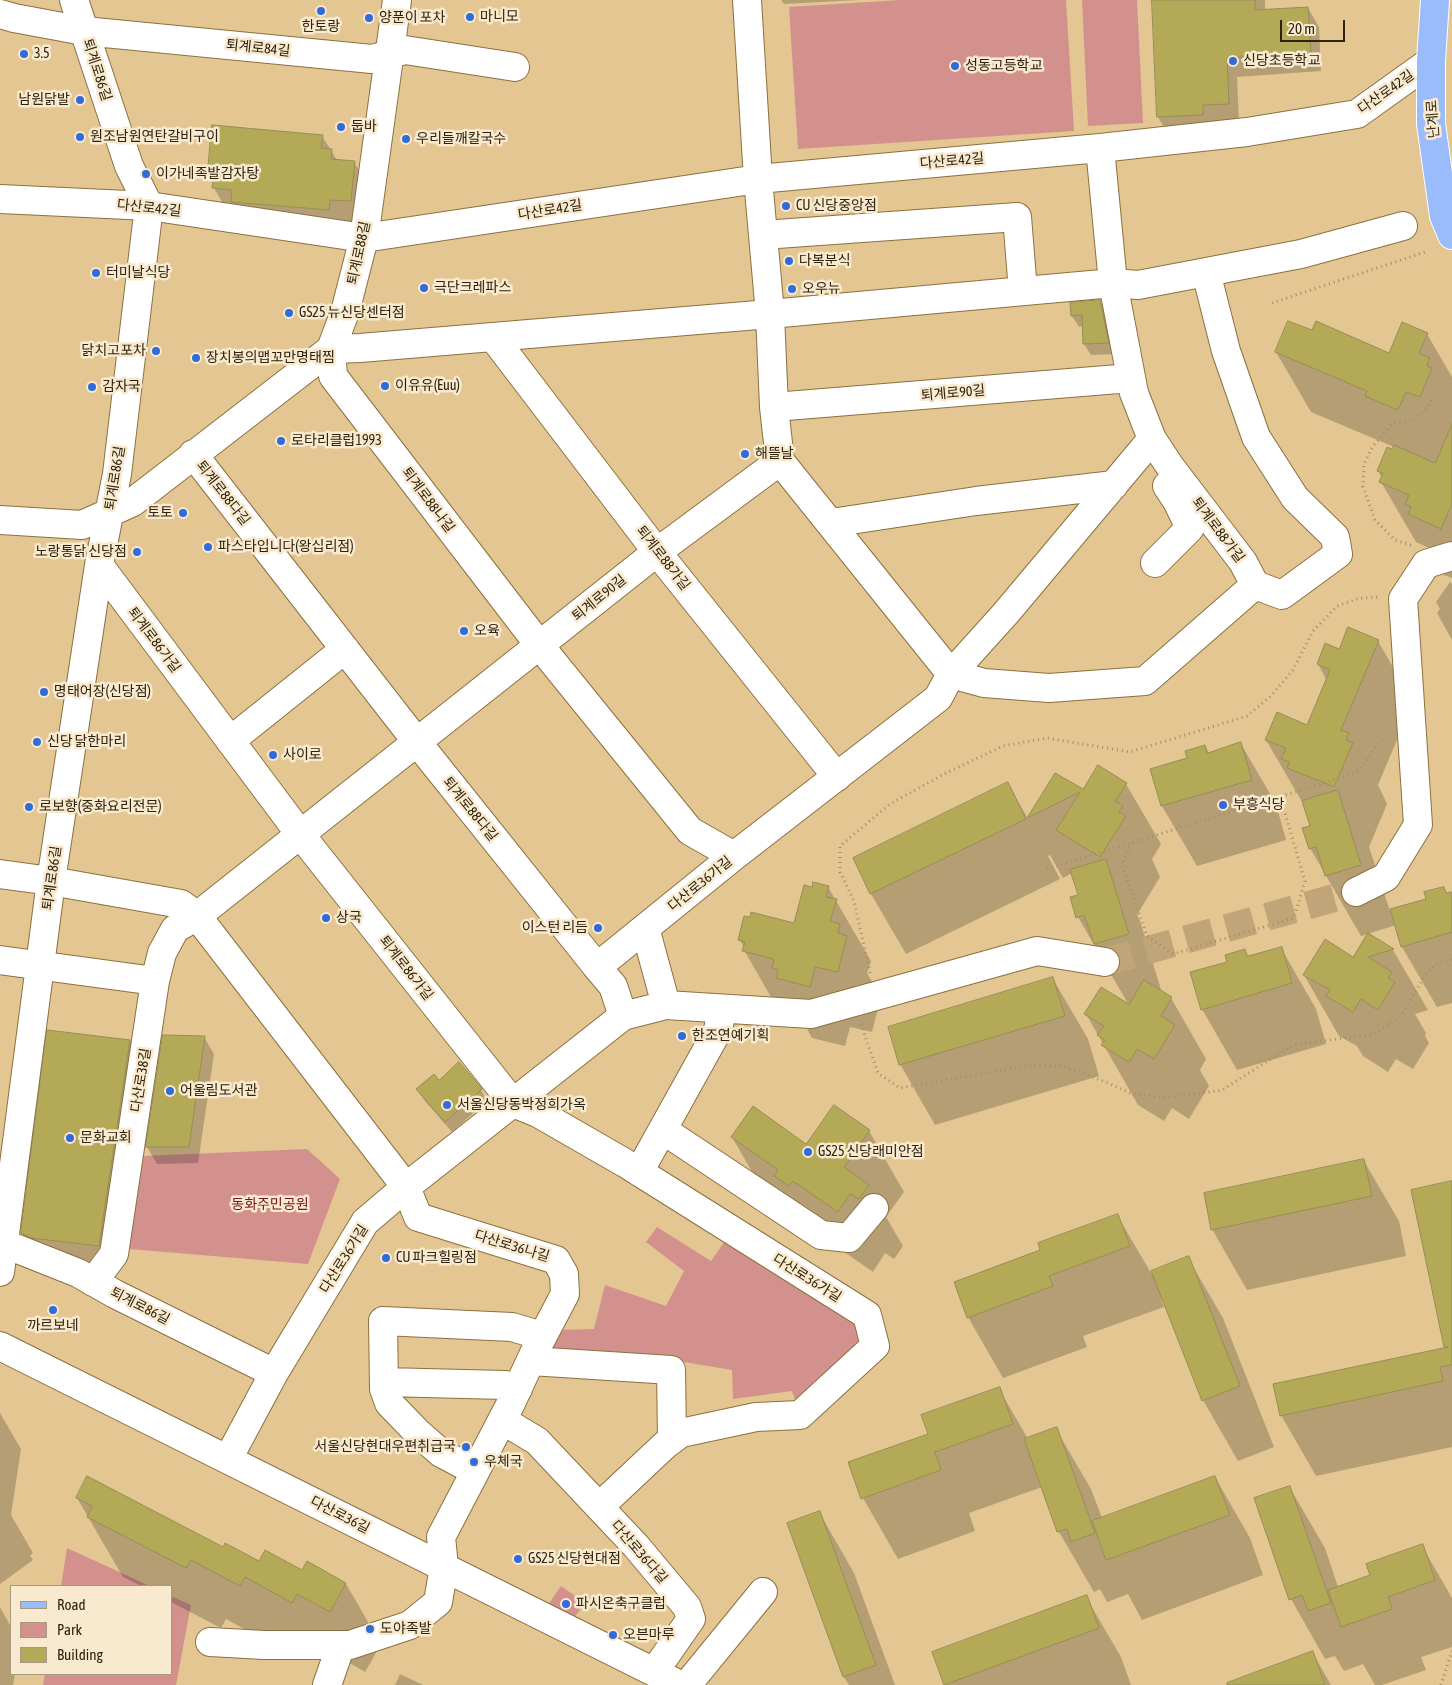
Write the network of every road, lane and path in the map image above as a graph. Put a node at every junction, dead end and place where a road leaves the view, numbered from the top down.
1 (74, 0) edge
2 (397, 0) edge
3 (747, 0) edge
4 (1435, 0) edge
5 (0, 14) edge
6 (84, 31) junction
7 (390, 53) junction
8 (1430, 61) junction
9 (515, 67) dead end
10 (1100, 148) junction
11 (1444, 154) edge
12 (758, 179) junction
13 (0, 200) edge
14 (149, 206) junction
15 (1403, 226) dead end
16 (763, 235) junction
17 (1452, 235) edge
18 (364, 238) junction
19 (1428, 252) dead end
20 (1206, 272) junction
21 (1113, 283) junction
22 (1023, 291) junction
23 (1272, 303) dead end
24 (770, 314) junction
25 (493, 337) junction
26 (331, 349) junction
27 (1131, 378) junction
28 (1432, 400) dead end
29 (774, 407) junction
30 (1148, 445) junction
31 (193, 454) junction
32 (780, 461) junction
33 (1114, 485) junction
34 (109, 513) junction
35 (0, 520) edge
36 (830, 523) junction
37 (1414, 546) dead end
38 (657, 552) junction
39 (1452, 556) edge
40 (1155, 564) dead end
41 (99, 565) junction
42 (1254, 586) junction
43 (1389, 597) dead end
44 (540, 646) junction
45 (345, 650) junction
46 (951, 674) junction
47 (1388, 732) dead end
48 (230, 742) junction
49 (417, 742) junction
50 (837, 777) junction
51 (1272, 800) junction
52 (300, 834) junction
53 (1132, 843) junction
54 (734, 856) junction
55 (1047, 869) dead end
56 (0, 874) edge
57 (51, 881) junction
58 (1356, 892) tunnel mouth
59 (197, 916) junction
60 (645, 928) junction
61 (1452, 959) edge
62 (0, 960) edge
63 (1105, 962) tunnel mouth
64 (40, 965) junction
65 (597, 967) junction
66 (871, 978) dead end
67 (155, 981) junction
68 (666, 1005) junction
69 (722, 1009) junction
70 (623, 1016) junction
71 (861, 1022) dead end
72 (513, 1103) junction
73 (663, 1130) junction
74 (639, 1172) junction
75 (406, 1187) junction
76 (874, 1208) dead end
77 (2, 1243) edge
78 (0, 1272) edge
79 (93, 1282) junction
80 (542, 1336) junction
81 (0, 1346) edge
82 (530, 1360) junction
83 (274, 1372) junction
84 (518, 1389) junction
85 (386, 1392) junction
86 (502, 1420) junction
87 (672, 1439) junction
88 (228, 1459) junction
89 (476, 1471) junction
90 (599, 1507) junction
91 (444, 1567) junction
92 (763, 1592) dead end
93 (210, 1642) dead end
94 (340, 1645) junction
95 (1452, 1651) edge
96 (654, 1672) junction
97 (327, 1685) edge
98 (680, 1685) edge
99 (686, 1685) edge
100 (1441, 1685) edge

1 - 6 street, 퇴계로86길
2 - 7 street, 퇴계로88길
3 - 12 street
4 - 8 main road, 난계로
5 - 6 street, 퇴계로84길
6 - 7 street, 퇴계로84길
6 - 14 street, 퇴계로86길
7 - 9 street, 퇴계로84길
7 - 18 street, 퇴계로88길
8 - 10 street, 다산로42길
8 - 11 main road, 난계로
10 - 12 street, 다산로42길
10 - 21 street
11 - 17 main road, 난계로
12 - 16 street
12 - 18 street, 다산로42길
13 - 14 street, 다산로42길
14 - 18 street, 다산로42길
14 - 34 street, 퇴계로86길
15 - 20 street
16 - 22 street
16 - 24 street
18 - 26 street, 퇴계로88길
19 - 23 path
20 - 21 street
20 - 42 street
21 - 22 street
21 - 27 street, 퇴계로88가길
22 - 24 street
24 - 25 street
24 - 29 street
25 - 26 street
25 - 38 street, 퇴계로88가길
26 - 31 street
26 - 44 street, 퇴계로88나길
27 - 29 street, 퇴계로90길
27 - 30 street, 퇴계로88가길
28 - 37 path
29 - 32 street
30 - 33 street
30 - 40 street, 퇴계로88가길
30 - 42 street, 퇴계로88가길
31 - 34 street
31 - 45 street, 퇴계로88다길
32 - 36 street
32 - 38 street, 퇴계로90길
33 - 36 street
33 - 46 street
34 - 35 street
34 - 41 street, 퇴계로86길
36 - 46 street
38 - 44 street, 퇴계로90길
38 - 50 street, 퇴계로88가길
39 - 58 street
41 - 48 street, 퇴계로86가길
41 - 57 street, 퇴계로86길
42 - 46 street
43 - 66 path
44 - 49 street
44 - 54 street, 퇴계로88나길
45 - 48 street
45 - 49 street, 퇴계로88다길
46 - 50 street, 다산로36가길
47 - 51 path
48 - 52 street, 퇴계로86가길
49 - 52 street
49 - 65 street, 퇴계로88다길
50 - 54 street, 다산로36가길
51 - 53 path
51 - 53 path
52 - 59 street, 다산로38길
52 - 72 street, 퇴계로86가길
53 - 55 path
54 - 60 street, 다산로36가길
56 - 57 street
57 - 59 street
57 - 64 street, 퇴계로86길
59 - 67 street, 다산로38길
59 - 75 street
60 - 65 street, 다산로36가길
60 - 68 street
61 - 71 path
62 - 64 street
63 - 69 street
64 - 67 street
64 - 77 street, 퇴계로86길
65 - 70 street
67 - 79 street, 다산로38길
68 - 69 street
68 - 70 street
69 - 73 street
70 - 72 street, 다산로36가길
72 - 74 street, 다산로36가길
72 - 75 street, 다산로36가길
73 - 74 street
73 - 76 street
74 - 87 street, 다산로36가길
75 - 80 street, 다산로36나길
75 - 83 street, 다산로36가길
77 - 78 street, 퇴계로86길
77 - 79 street, 퇴계로86길
79 - 83 street, 퇴계로86길
80 - 82 street, 다산로36나길
80 - 85 street
81 - 88 street, 다산로36길
82 - 84 street, 다산로36나길
82 - 87 street
83 - 88 street, 다산로36가길
84 - 85 street
84 - 86 street, 다산로36나길
85 - 89 street
86 - 89 street, 다산로36나길
86 - 90 street, 다산로36다길
87 - 90 street
88 - 91 street, 다산로36길
89 - 91 street, 다산로36나길
90 - 96 street, 다산로36다길
91 - 94 street, 다산로36나길
91 - 96 street, 다산로36길
92 - 99 street
93 - 94 street, 다산로36나길
94 - 97 street
95 - 100 path
96 - 98 street, 다산로36길

